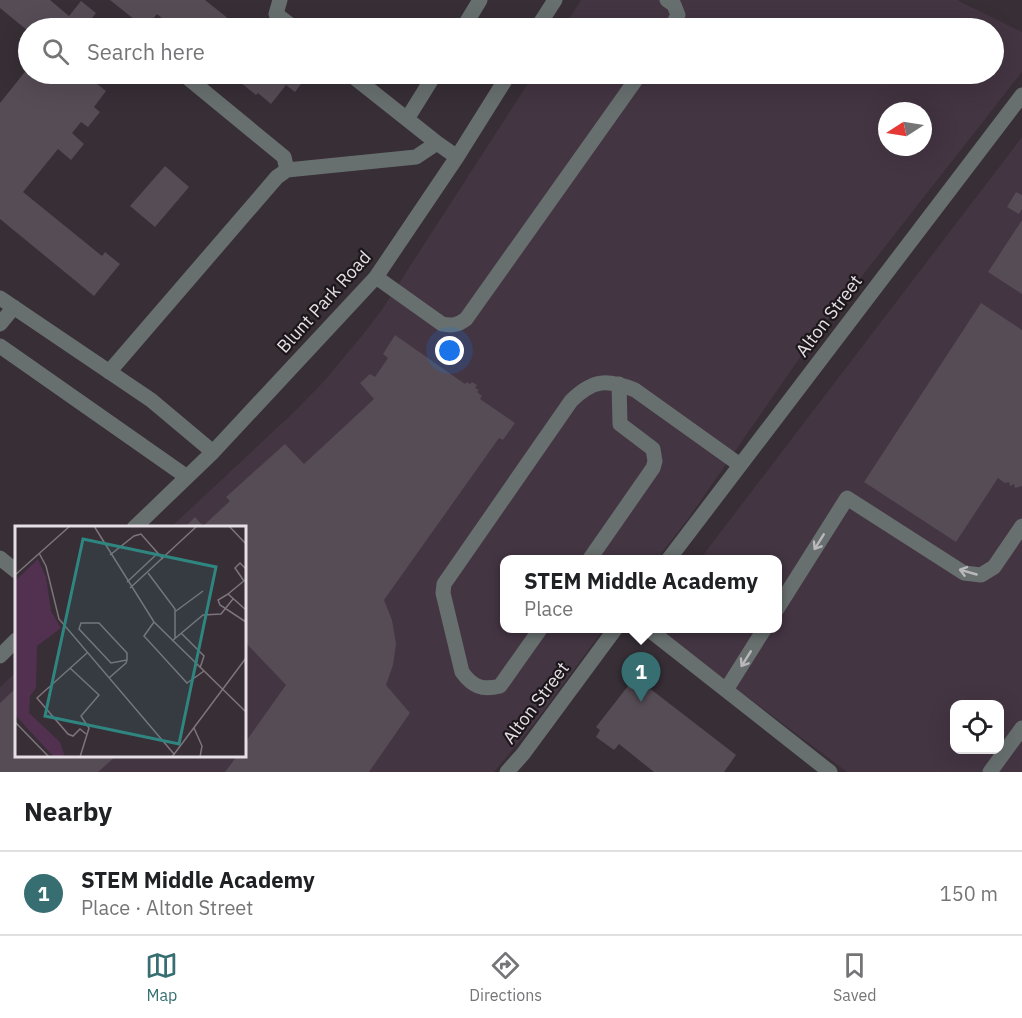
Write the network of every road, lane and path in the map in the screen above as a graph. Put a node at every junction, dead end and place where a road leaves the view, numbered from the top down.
1 (280, 0) edge
2 (480, 0) edge
3 (555, 0) edge
4 (667, 0) edge
5 (281, 18) edge
6 (469, 18) edge
7 (543, 18) edge
8 (676, 18) edge
9 (195, 84) edge
10 (363, 84) edge
11 (429, 84) edge
12 (503, 84) edge
13 (633, 84) edge
14 (1022, 95) edge
15 (407, 119) junction
16 (437, 143) junction
17 (457, 157) junction
18 (287, 170) junction
19 (376, 277) junction
20 (0, 298) edge
21 (14, 307) junction
22 (0, 324) edge
23 (0, 346) edge
24 (109, 372) junction
25 (619, 384) junction
26 (213, 452) junction
27 (740, 465) junction
28 (187, 477) junction
29 (136, 526) edge
30 (1022, 526) edge
31 (592, 555) edge
32 (672, 555) edge
33 (0, 558) edge
34 (15, 570) edge
35 (782, 601) edge
36 (537, 633) edge
37 (612, 633) edge
38 (653, 633) edge
39 (762, 633) edge
40 (15, 641) edge
41 (0, 656) edge
42 (726, 690) junction
43 (1022, 728) edge
44 (507, 772) edge
45 (830, 772) edge
46 (990, 772) edge

1 - 5 street
2 - 6 street
3 - 7 street
4 - 8 street
9 - 18 street
10 - 15 street
11 - 15 street
12 - 17 street, Blunt Park Road
13 - 19 street
14 - 27 street, Alton Street
15 - 16 street
16 - 17 street
16 - 18 street
17 - 19 street, Blunt Park Road
18 - 24 street
19 - 26 street, Blunt Park Road
20 - 21 street
21 - 22 street
21 - 24 street
23 - 28 street
24 - 26 street
25 - 27 street
25 - 31 street
25 - 36 street
26 - 28 street, Blunt Park Road
27 - 32 street, Alton Street
28 - 29 street, Blunt Park Road
30 -> 35 street
33 - 34 street
37 - 44 street, Alton Street
38 - 42 street
39 -> 42 street
40 - 41 street
42 - 45 street
43 - 46 street

